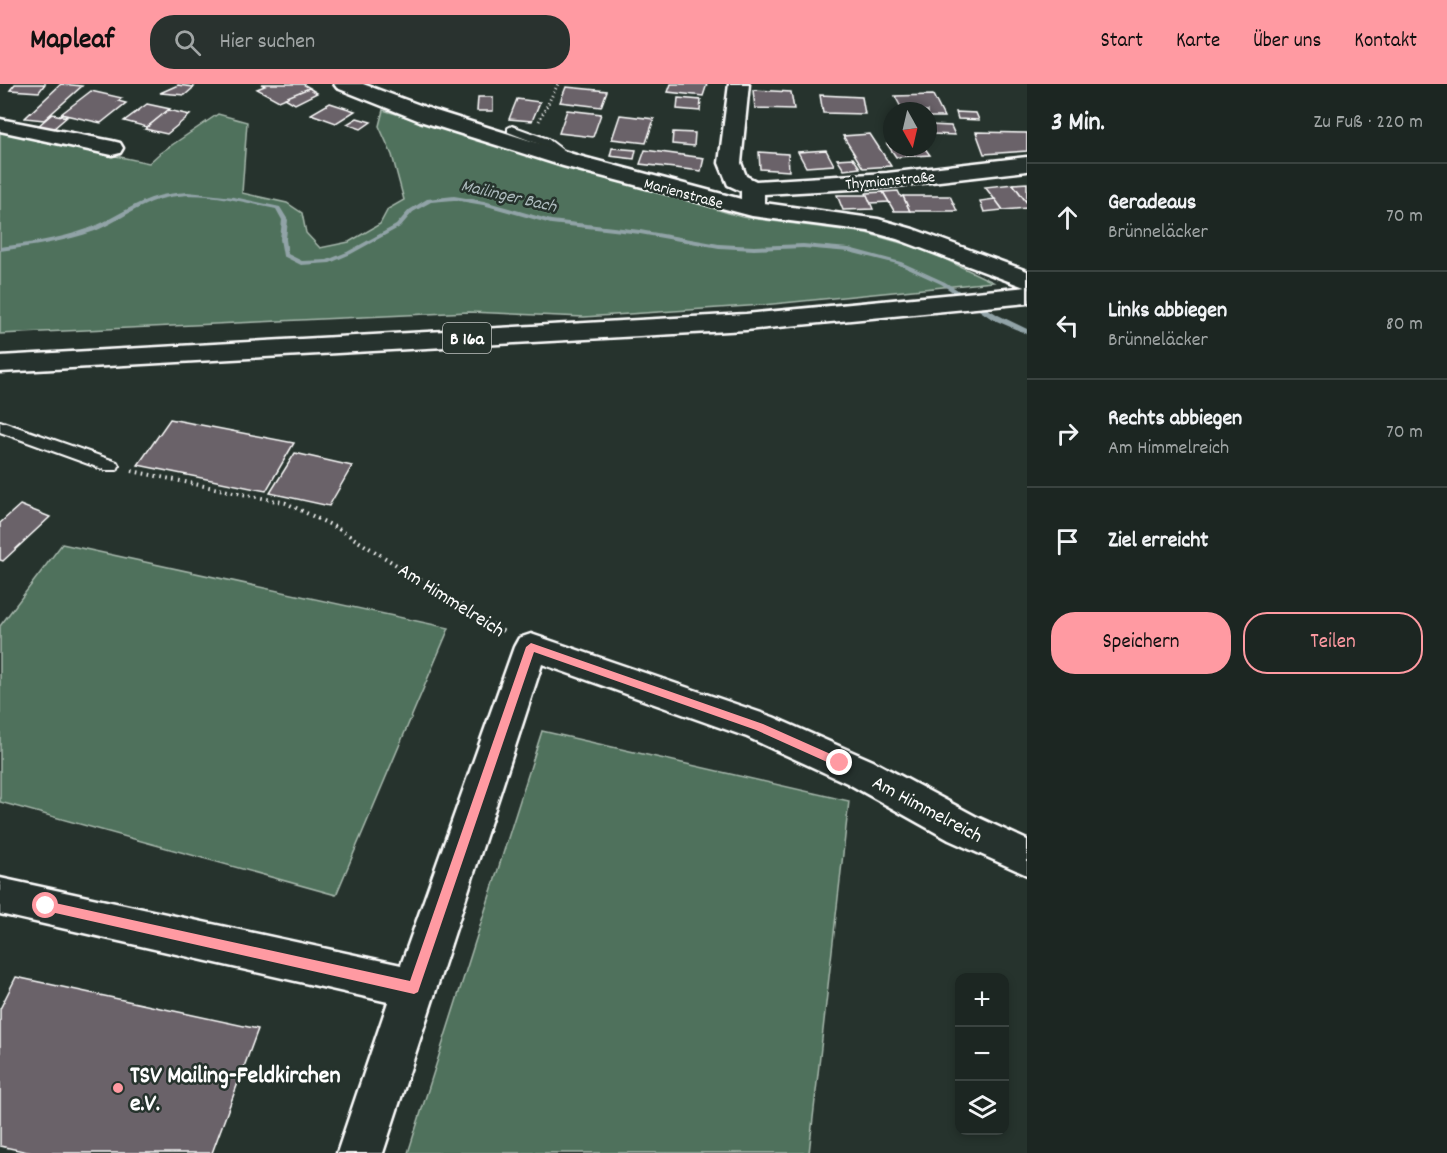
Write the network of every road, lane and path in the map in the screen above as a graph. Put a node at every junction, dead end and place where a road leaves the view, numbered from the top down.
1 (558, 84) edge
2 (739, 84) edge
3 (353, 86) edge
4 (0, 125) edge
5 (512, 130) dead end
6 (532, 134) junction
7 (112, 148) dead end
8 (571, 161) junction
9 (1027, 164) edge
10 (752, 199) junction
11 (1021, 291) edge
12 (0, 363) edge
13 (0, 426) edge
14 (111, 466) joint
15 (531, 647) junction
16 (1027, 858) edge
17 (0, 896) edge
18 (414, 988) junction
19 (360, 1153) edge

1 - 6 path
2 - 10 street
3 - 8 street, Marienstraße
4 - 7 street
5 - 6 lane
6 - 8 lane
8 - 10 street, Marienstraße
9 - 10 street, Thymianstraße
10 - 11 street, Marienstraße
11 - 12 street, B 16a
13 - 14 lane
14 - 15 path, Am Himmelreich
15 - 16 street, Am Himmelreich
15 - 18 street
17 - 18 street
18 - 19 street

